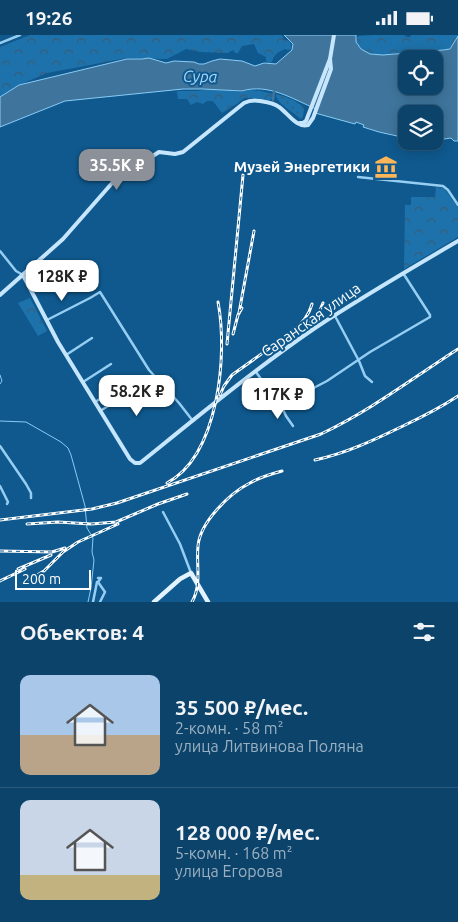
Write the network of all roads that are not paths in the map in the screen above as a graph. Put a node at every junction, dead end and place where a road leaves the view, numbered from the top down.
1 (20, 35) edge
2 (334, 35) edge
3 (0, 43) edge
4 (330, 59) junction
5 (297, 123) junction
6 (358, 177) dead end
7 (457, 199) edge
8 (458, 205) edge
9 (458, 241) edge
10 (0, 251) edge
11 (403, 273) junction
12 (23, 275) junction
13 (0, 295) edge
14 (335, 316) junction
15 (47, 320) junction
16 (92, 338) dead end
17 (66, 355) junction
18 (359, 361) junction
19 (110, 364) dead end
20 (256, 372) junction
21 (82, 382) junction
22 (372, 383) dead end
23 (165, 389) junction
24 (111, 392) dead end
25 (95, 402) junction
26 (281, 405) junction
27 (100, 411) junction
28 (193, 421) junction
29 (292, 426) dead end
30 (0, 446) edge
31 (0, 486) edge
32 (31, 498) dead end
33 (7, 504) dead end
34 (164, 512) dead end
35 (191, 573) junction
36 (93, 602) edge
37 (100, 602) edge
38 (154, 602) edge
39 (208, 602) edge

1 - 3 street
2 - 4 main road
4 - 5 main road
4 - 5 main road
5 - 12 main road
6 - 7 street
7 - 8 street
9 - 11 main road, Саранская улица
10 - 12 street
11 - 14 main road, Саранская улица
11 - 18 street
12 - 13 main road
12 - 15 main road
14 - 18 street
14 - 20 main road, Саранская улица
15 - 17 main road
15 - 23 street
16 - 17 street
17 - 21 main road
18 - 22 street
18 - 26 street
19 - 21 street
20 - 26 street
20 - 28 main road, Саранская улица
21 - 25 main road
23 - 27 street
23 - 28 street
24 - 25 street
25 - 27 main road
26 - 29 street
27 - 28 main road, Саранская улица
30 - 32 street
31 - 33 street
34 - 35 street
35 - 38 main road
35 - 39 main road
36 - 37 street

